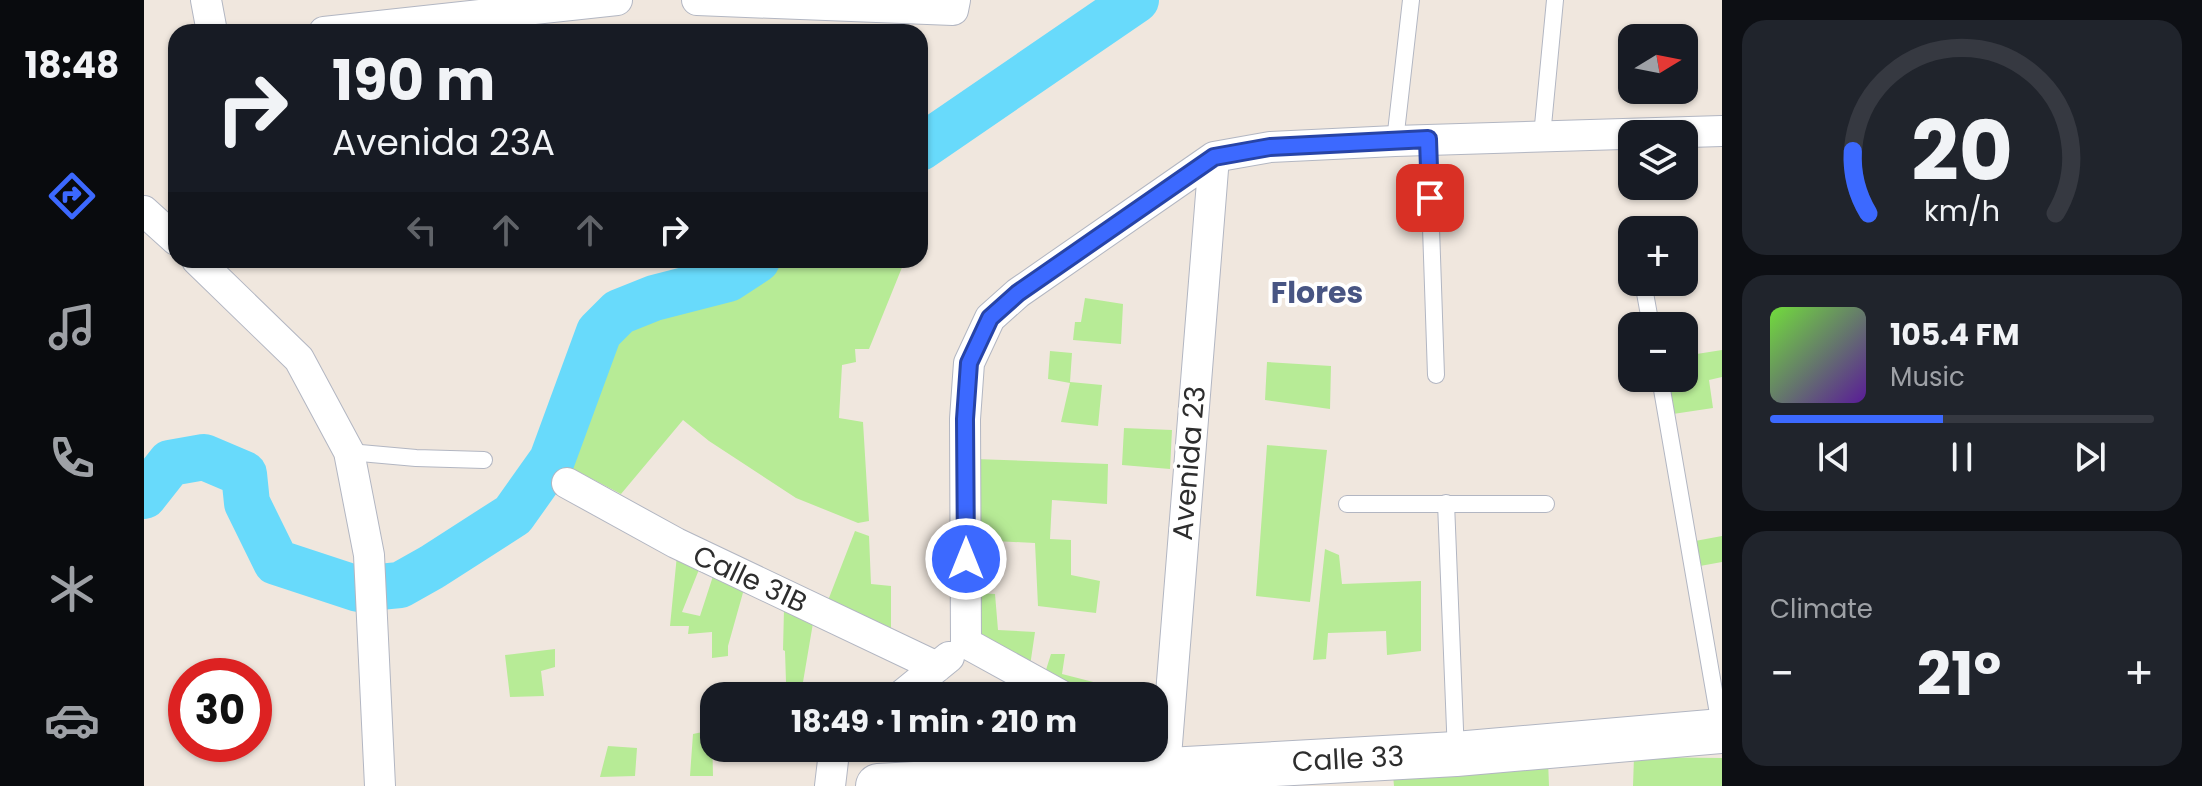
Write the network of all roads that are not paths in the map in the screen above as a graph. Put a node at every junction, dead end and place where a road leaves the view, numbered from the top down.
1 (206, 0) edge
2 (617, 0) edge
3 (697, 0) edge
4 (1411, 0) edge
5 (1555, 0) edge
6 (954, 5) edge
7 (210, 24) edge
8 (397, 24) edge
9 (1722, 131) edge
10 (1542, 136) junction
11 (1428, 139) junction
12 (1395, 141) junction
13 (1214, 157) junction
14 (145, 214) edge
15 (168, 233) edge
16 (212, 268) edge
17 (1436, 375) dead end
18 (1662, 392) edge
19 (349, 452) junction
20 (484, 460) dead end
21 (567, 483) dead end
22 (1446, 503) junction
23 (1347, 504) dead end
24 (1546, 504) dead end
25 (966, 643) junction
26 (937, 667) junction
27 (918, 682) edge
28 (1037, 682) edge
29 (1722, 731) edge
30 (1456, 754) junction
31 (833, 762) edge
32 (1177, 767) edge
33 (380, 786) edge
34 (830, 786) edge
35 (878, 786) edge

1 - 7 street
2 - 8 street
3 - 6 street
4 - 12 lane
5 - 10 lane
9 - 10 street
10 - 11 street
11 - 12 street
11 - 17 lane
12 - 13 street
13 - 25 street
13 - 32 street, Avenida 23
14 - 15 street
16 - 19 street
18 - 29 lane
19 - 20 lane
19 - 33 street
21 - 26 street, Calle 31B
22 - 23 lane
22 - 24 lane
22 - 30 lane
25 - 26 street
25 - 28 street
26 - 27 street
29 - 30 main road, Calle 33
30 - 32 main road, Calle 33
31 - 34 street
32 - 35 main road, Calle 33

